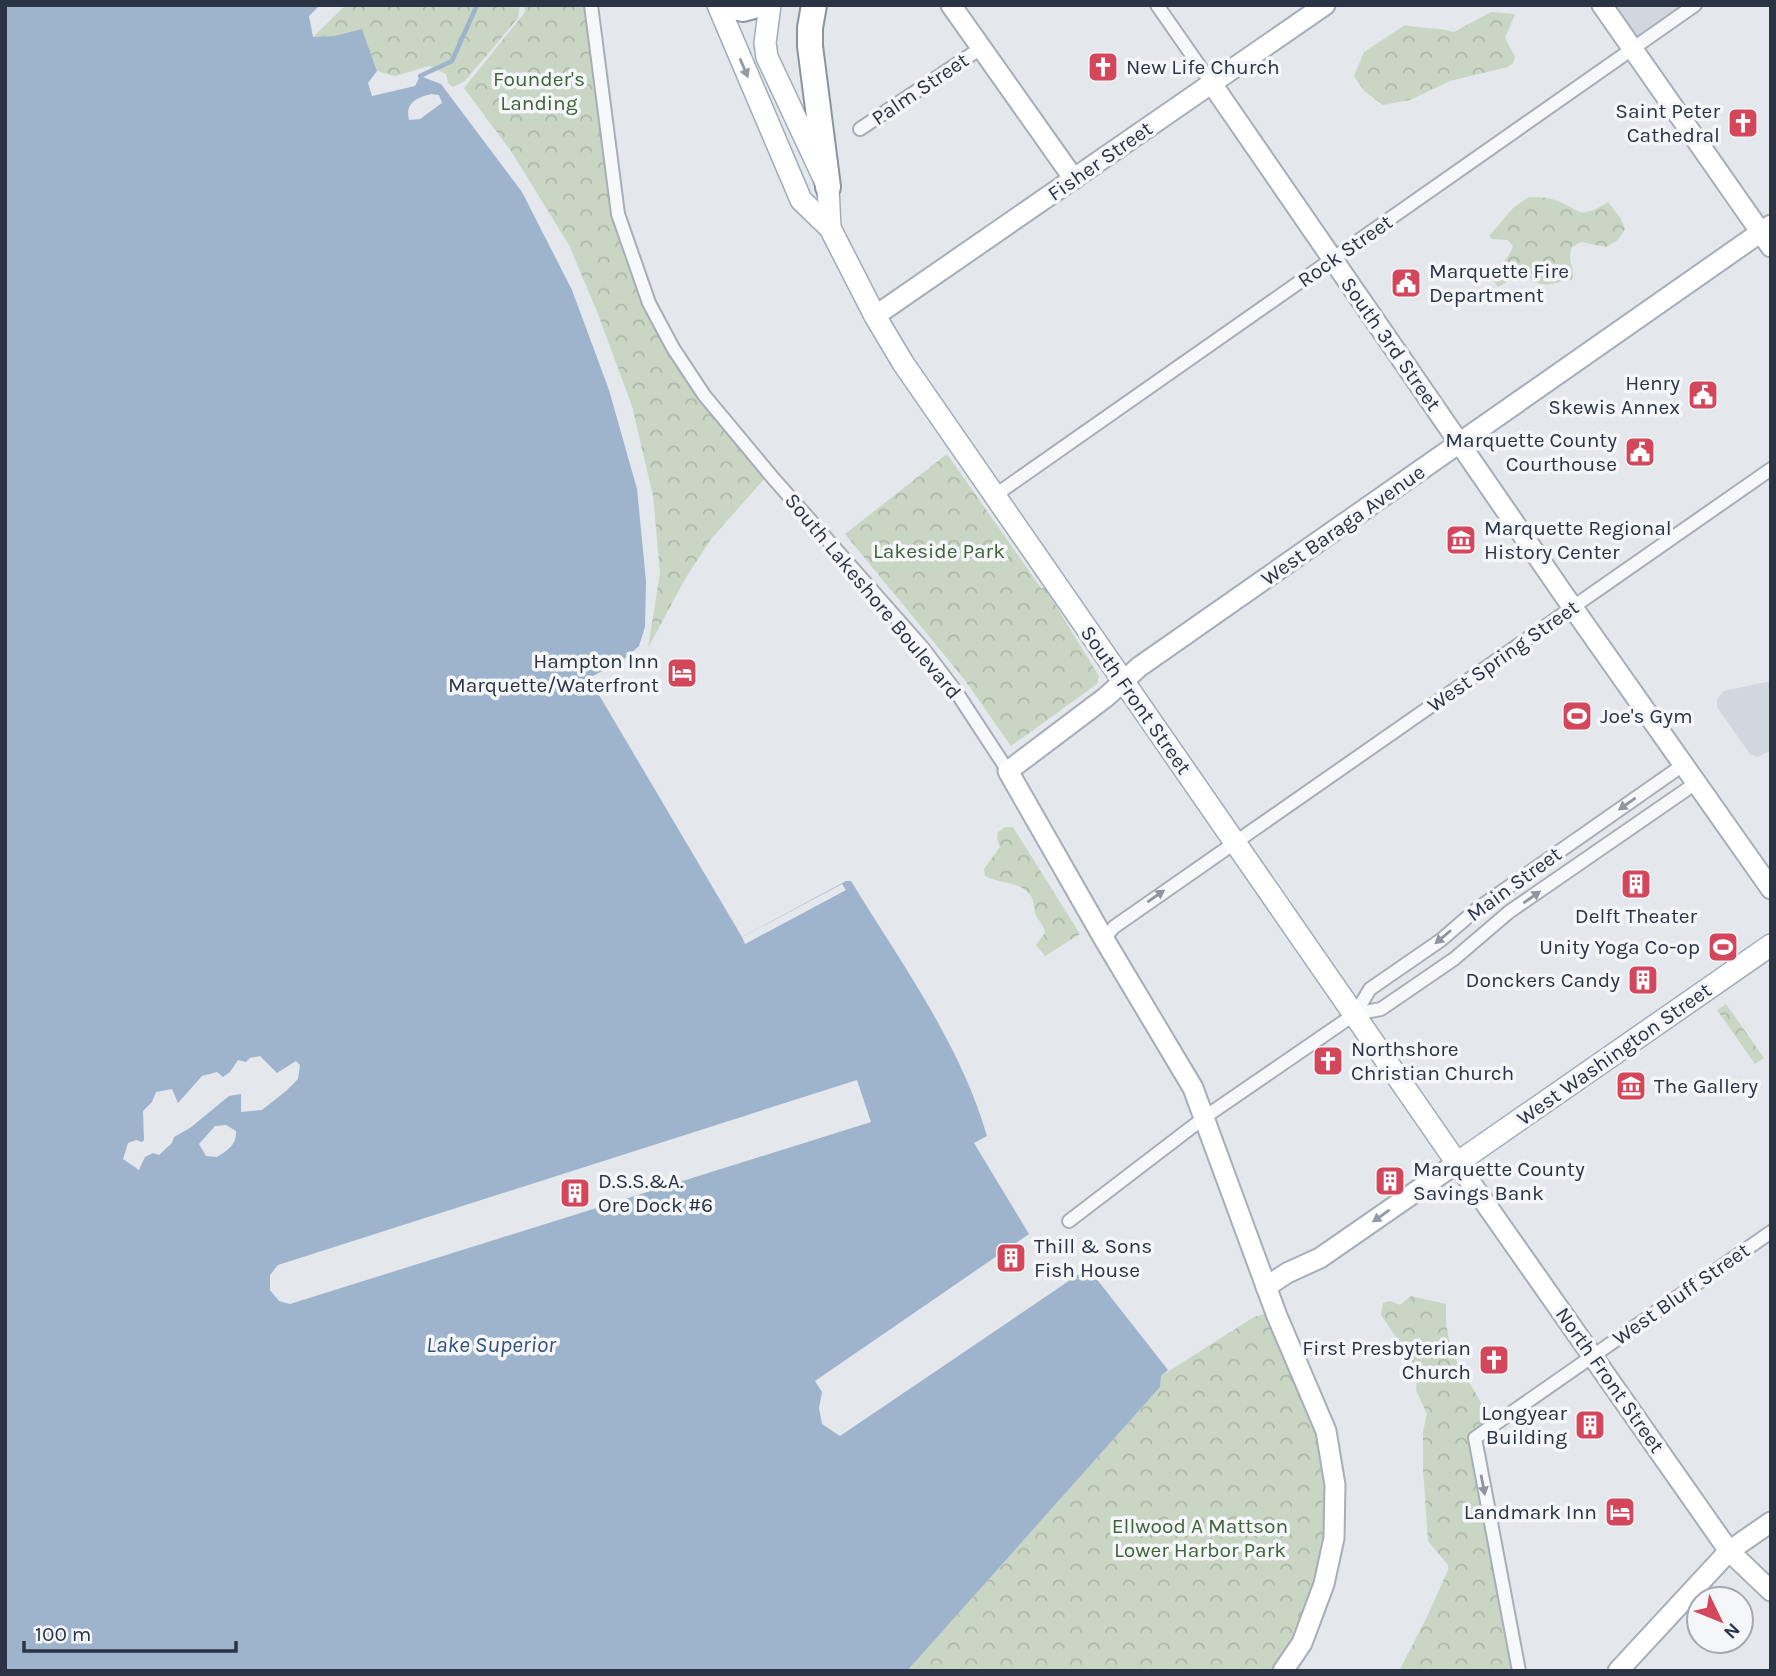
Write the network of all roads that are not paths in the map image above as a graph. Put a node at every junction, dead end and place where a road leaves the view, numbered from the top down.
1 (591, 5) edge
2 (718, 5) edge
3 (727, 5) edge
4 (758, 5) edge
5 (770, 5) edge
6 (814, 5) edge
7 (950, 5) edge
8 (1157, 5) edge
9 (1325, 5) edge
10 (1602, 5) edge
11 (1695, 5) edge
12 (981, 48) junction
13 (1633, 49) junction
14 (1212, 85) junction
15 (860, 129) dead end
16 (1074, 179) junction
17 (828, 187) junction
18 (830, 228) junction
19 (1767, 235) edge
20 (1332, 260) junction
21 (875, 316) junction
22 (1460, 443) junction
23 (1771, 469) edge
24 (994, 496) junction
25 (1573, 608) junction
26 (1123, 682) junction
27 (1684, 765) junction
28 (1008, 771) junction
29 (1696, 783) junction
30 (1235, 841) junction
31 (1771, 889) edge
32 (1104, 939) junction
33 (1771, 945) edge
34 (1355, 1014) junction
35 (1205, 1117) junction
36 (1457, 1163) junction
37 (1069, 1221) dead end
38 (1771, 1232) edge
39 (1266, 1287) junction
40 (1591, 1356) junction
41 (1771, 1522) edge
42 (1729, 1551) junction
43 (1771, 1591) edge
44 (1283, 1671) edge
45 (1519, 1671) edge
46 (1618, 1671) edge

1 - 28 street, South Lakeshore Boulevard
2 -> 18 main road, South Front Street
3 - 4 highway
5 - 17 main road, South Front Street
6 - 17 highway
7 - 12 street
8 - 14 street, South 3rd Street
9 - 14 street, Fisher Street
10 - 13 street
11 - 13 street, Rock Street
12 - 15 street, Palm Street
12 - 16 street
13 - 19 street
13 - 20 street, Rock Street
14 - 16 street, Fisher Street
14 - 20 street, South 3rd Street
16 - 21 street, Fisher Street
17 - 18 main road, South Front Street
18 - 21 main road, South Front Street
19 - 22 street, West Baraga Avenue
20 - 22 street, South 3rd Street
20 - 24 street, Rock Street
21 - 24 main road, South Front Street
22 - 25 street, South 3rd Street
22 - 26 street, West Baraga Avenue
23 - 25 street, West Spring Street
24 - 26 main road, South Front Street
25 - 27 street, South 3rd Street
25 - 30 street, West Spring Street
26 - 28 street, West Baraga Avenue
26 - 30 main road, South Front Street
27 - 29 street, South 3rd Street
27 -> 34 street, Main Street
28 - 32 street, South Lakeshore Boulevard
29 - 31 street, South 3rd Street
34 -> 29 street, Main Street
32 -> 30 street, West Spring Street
30 - 34 main road, South Front Street
32 - 35 street, South Lakeshore Boulevard
33 - 36 main road, West Washington Street
34 - 35 street, Main Street
34 - 36 main road, South Front Street
35 - 37 street, Main Street
35 - 39 street, South Lakeshore Boulevard
36 -> 39 street
36 - 40 street, North Front Street
38 - 40 street, West Bluff Street
39 - 44 street, South Lakeshore Boulevard
40 - 42 street, North Front Street
40 -> 45 street, West Bluff Street
41 - 42 street
42 - 43 street, North Front Street
42 - 46 street

